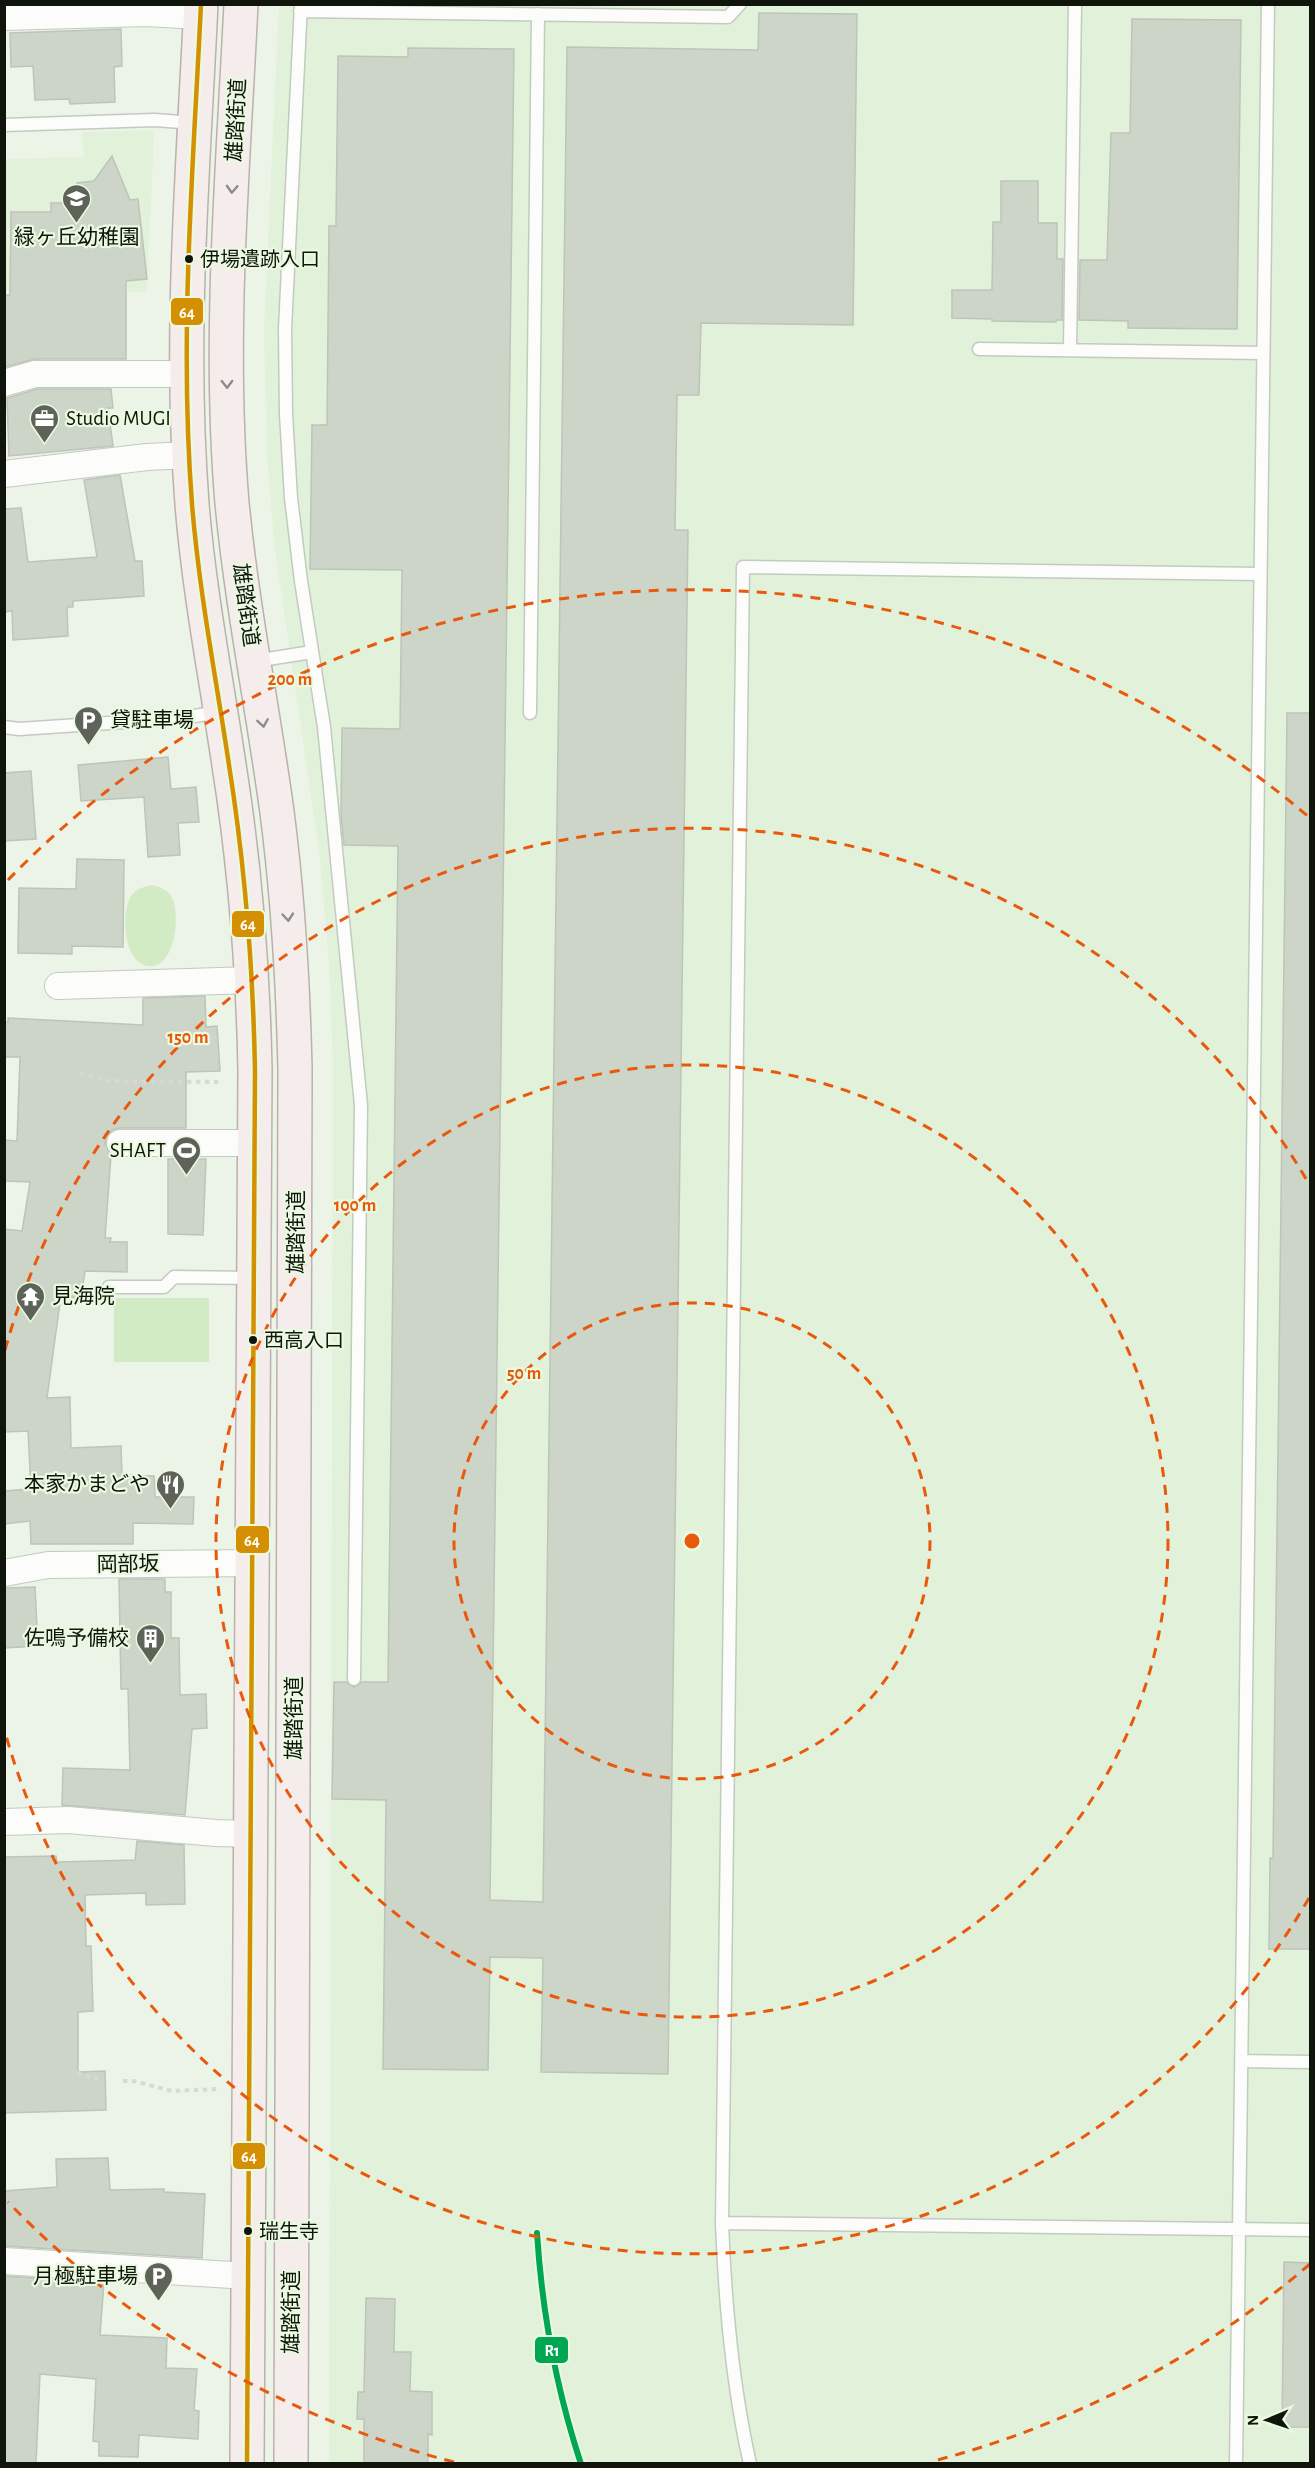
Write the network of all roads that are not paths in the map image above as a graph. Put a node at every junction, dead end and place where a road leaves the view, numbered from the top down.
1 (241, 4) edge
2 (740, 4) edge
3 (1075, 4) edge
4 (1268, 4) edge
5 (300, 8) edge
6 (200, 10) edge
7 (538, 14) junction
8 (4, 17) edge
9 (195, 123) junction
10 (4, 125) edge
11 (979, 349) dead end
12 (1070, 350) junction
13 (1263, 353) junction
14 (186, 374) junction
15 (4, 383) edge
16 (189, 455) junction
17 (4, 474) edge
18 (1260, 574) junction
19 (312, 652) junction
20 (254, 661) junction
21 (221, 712) junction
22 (530, 713) dead end
23 (4, 727) edge
24 (252, 980) junction
25 (58, 986) dead end
26 (120, 1143) dead end
27 (255, 1143) junction
28 (255, 1278) junction
29 (109, 1287) dead end
30 (253, 1563) junction
31 (4, 1574) edge
32 (354, 1679) dead end
33 (4, 1822) edge
34 (251, 1834) junction
35 (1241, 2061) junction
36 (1311, 2062) edge
37 (722, 2223) junction
38 (1239, 2229) junction
39 (1311, 2230) edge
40 (4, 2260) edge
41 (248, 2276) junction
42 (247, 2463) edge
43 (291, 2463) edge
44 (750, 2463) edge
45 (1236, 2463) edge

1 -> 20 main road, 雄踏街道
2 - 7 lane
3 - 12 lane
4 - 13 lane
5 - 7 lane
5 - 19 lane
6 - 8 street
6 - 9 main road, 雄踏街道
7 - 22 lane
9 - 10 lane
9 - 14 main road, 雄踏街道
11 - 12 lane
12 - 13 lane
13 - 18 lane
14 - 15 street
14 - 16 main road, 雄踏街道
16 - 17 street
16 - 21 main road, 雄踏街道
18 - 35 lane
18 - 37 lane
19 - 20 lane
19 - 32 lane
20 -> 43 main road, 雄踏街道
21 - 23 lane
21 - 24 main road, 雄踏街道
24 - 25 street
24 - 27 main road, 雄踏街道
26 - 27 street
27 - 28 main road, 雄踏街道
28 - 29 lane
28 - 30 main road, 雄踏街道
30 - 31 street, 岡部坂
30 - 34 main road, 雄踏街道
33 - 34 street
34 - 41 main road, 雄踏街道
35 - 36 lane
35 - 38 lane
37 - 38 lane
37 - 44 lane
38 - 39 lane
38 - 45 lane
40 - 41 street
41 - 42 main road, 雄踏街道

